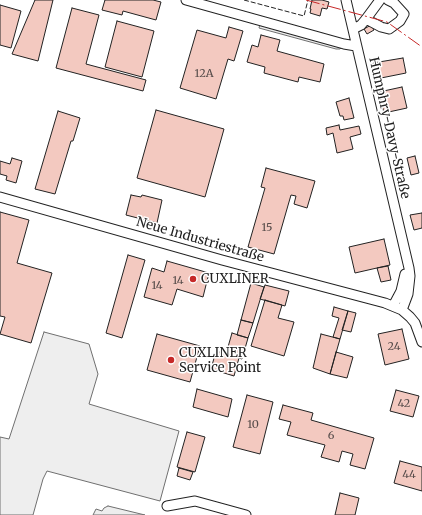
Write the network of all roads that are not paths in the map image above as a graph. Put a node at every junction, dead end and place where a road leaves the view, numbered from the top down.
1 (186, 0) edge
2 (346, 0) edge
3 (380, 0) edge
4 (388, 0) edge
5 (366, 19) junction
6 (353, 29) junction
7 (356, 46) junction
8 (0, 197) edge
9 (406, 262) junction
10 (393, 306) junction
11 (402, 310) junction
12 (422, 342) edge
13 (167, 506) dead end
14 (246, 515) edge

1 - 7 street
2 - 6 street, Humphry-Davy-Straße
3 - 5 street
4 - 5 street
5 - 6 street
6 - 7 street, Humphry-Davy-Straße
7 - 9 street, Humphry-Davy-Straße
8 - 10 street, Neue Industriestraße
9 - 10 street, Humphry-Davy-Straße
9 - 11 street, Humphry-Davy-Straße
10 - 11 street
11 - 12 street
13 - 14 street

